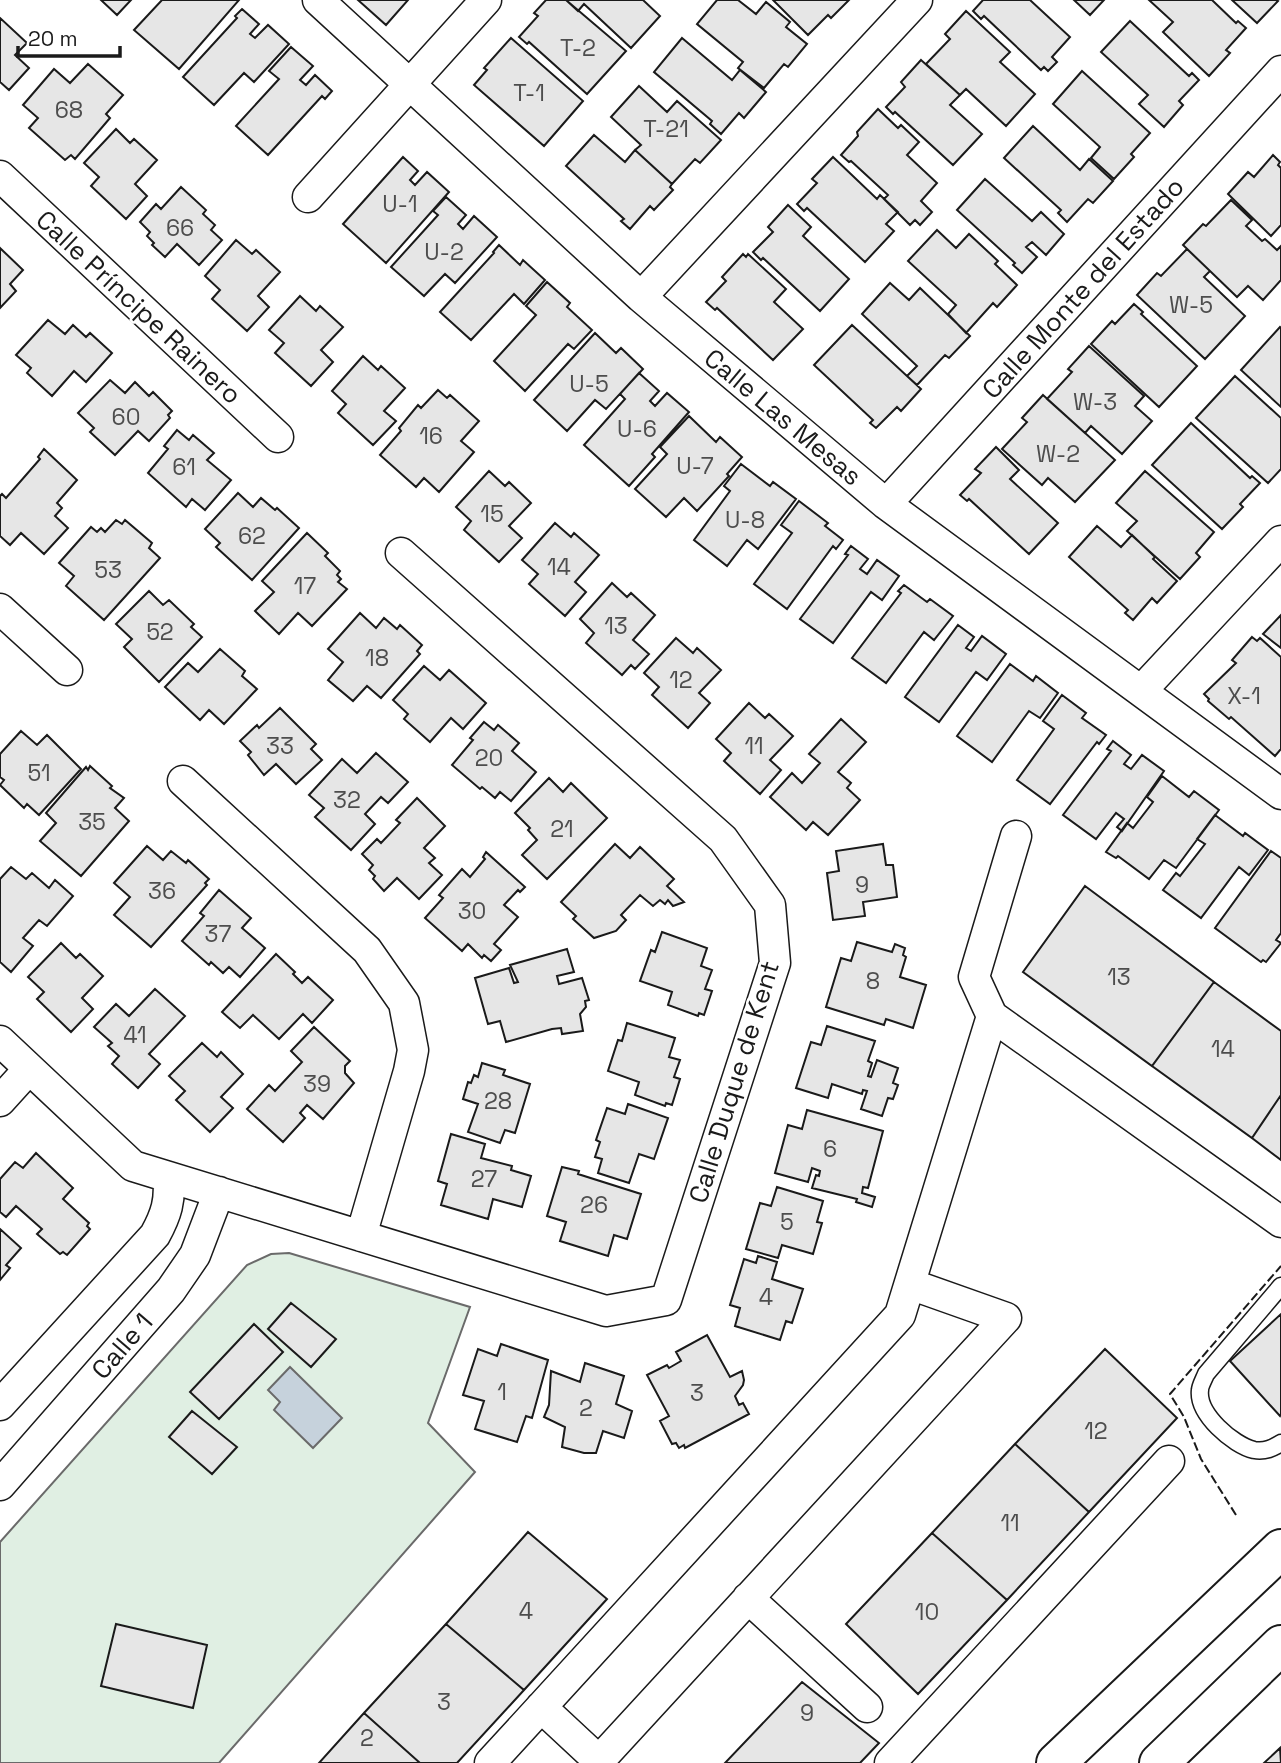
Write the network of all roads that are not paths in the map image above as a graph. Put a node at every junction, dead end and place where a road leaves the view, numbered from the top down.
1 (318, 0) edge
2 (486, 0) edge
3 (918, 0) edge
4 (1281, 71) edge
5 (409, 84) junction
6 (0, 176) edge
7 (308, 197) dead end
8 (641, 297) junction
9 (278, 437) dead end
10 (886, 504) junction
11 (1281, 541) edge
12 (401, 553) dead end
13 (0, 609) edge
14 (67, 670) dead end
15 (1141, 691) junction
16 (183, 781) dead end
17 (1281, 794) edge
18 (1016, 836) dead end
19 (992, 1016) junction
20 (0, 1041) edge
21 (29, 1069) junction
22 (0, 1101) edge
23 (168, 1177) junction
24 (219, 1192) junction
25 (1281, 1222) edge
26 (361, 1236) junction
27 (910, 1284) junction
28 (1281, 1286) edge
29 (0, 1405) edge
30 (1281, 1443) edge
31 (1169, 1461) dead end
32 (0, 1485) edge
33 (1281, 1549) edge
34 (748, 1598) junction
35 (1281, 1645) edge
36 (541, 1707) junction
37 (867, 1707) dead end
38 (598, 1762) edge
39 (490, 1763) edge
40 (890, 1763) edge
41 (1056, 1763) edge
42 (1159, 1763) edge

1 - 5 street, Calle Las Mesas
2 - 5 street
3 - 8 street
4 - 10 street, Calle Monte del Estado
5 - 7 street
5 - 8 street, Calle Las Mesas
6 - 9 street, Calle Príncipe Rainero
8 - 10 street, Calle Las Mesas
10 - 15 street, Calle Las Mesas
11 - 15 street
12 - 26 street, Calle Duque de Kent
13 - 14 street
15 - 17 street, Calle Las Mesas
16 - 26 street
18 - 19 street
19 - 25 street
19 - 27 street
20 - 21 street, Calle Duque de Kent
21 - 22 street
21 - 23 street, Calle Duque de Kent
23 - 24 street, Calle Duque de Kent
23 - 29 street, Calle 1
24 - 26 street, Calle Duque de Kent
24 - 32 street, Calle 1
27 - 34 street
27 - 36 street
28 - 30 lane
31 - 40 street
33 - 41 main road
34 - 37 street
34 - 38 street
35 - 42 main road
36 - 38 street
36 - 39 street

